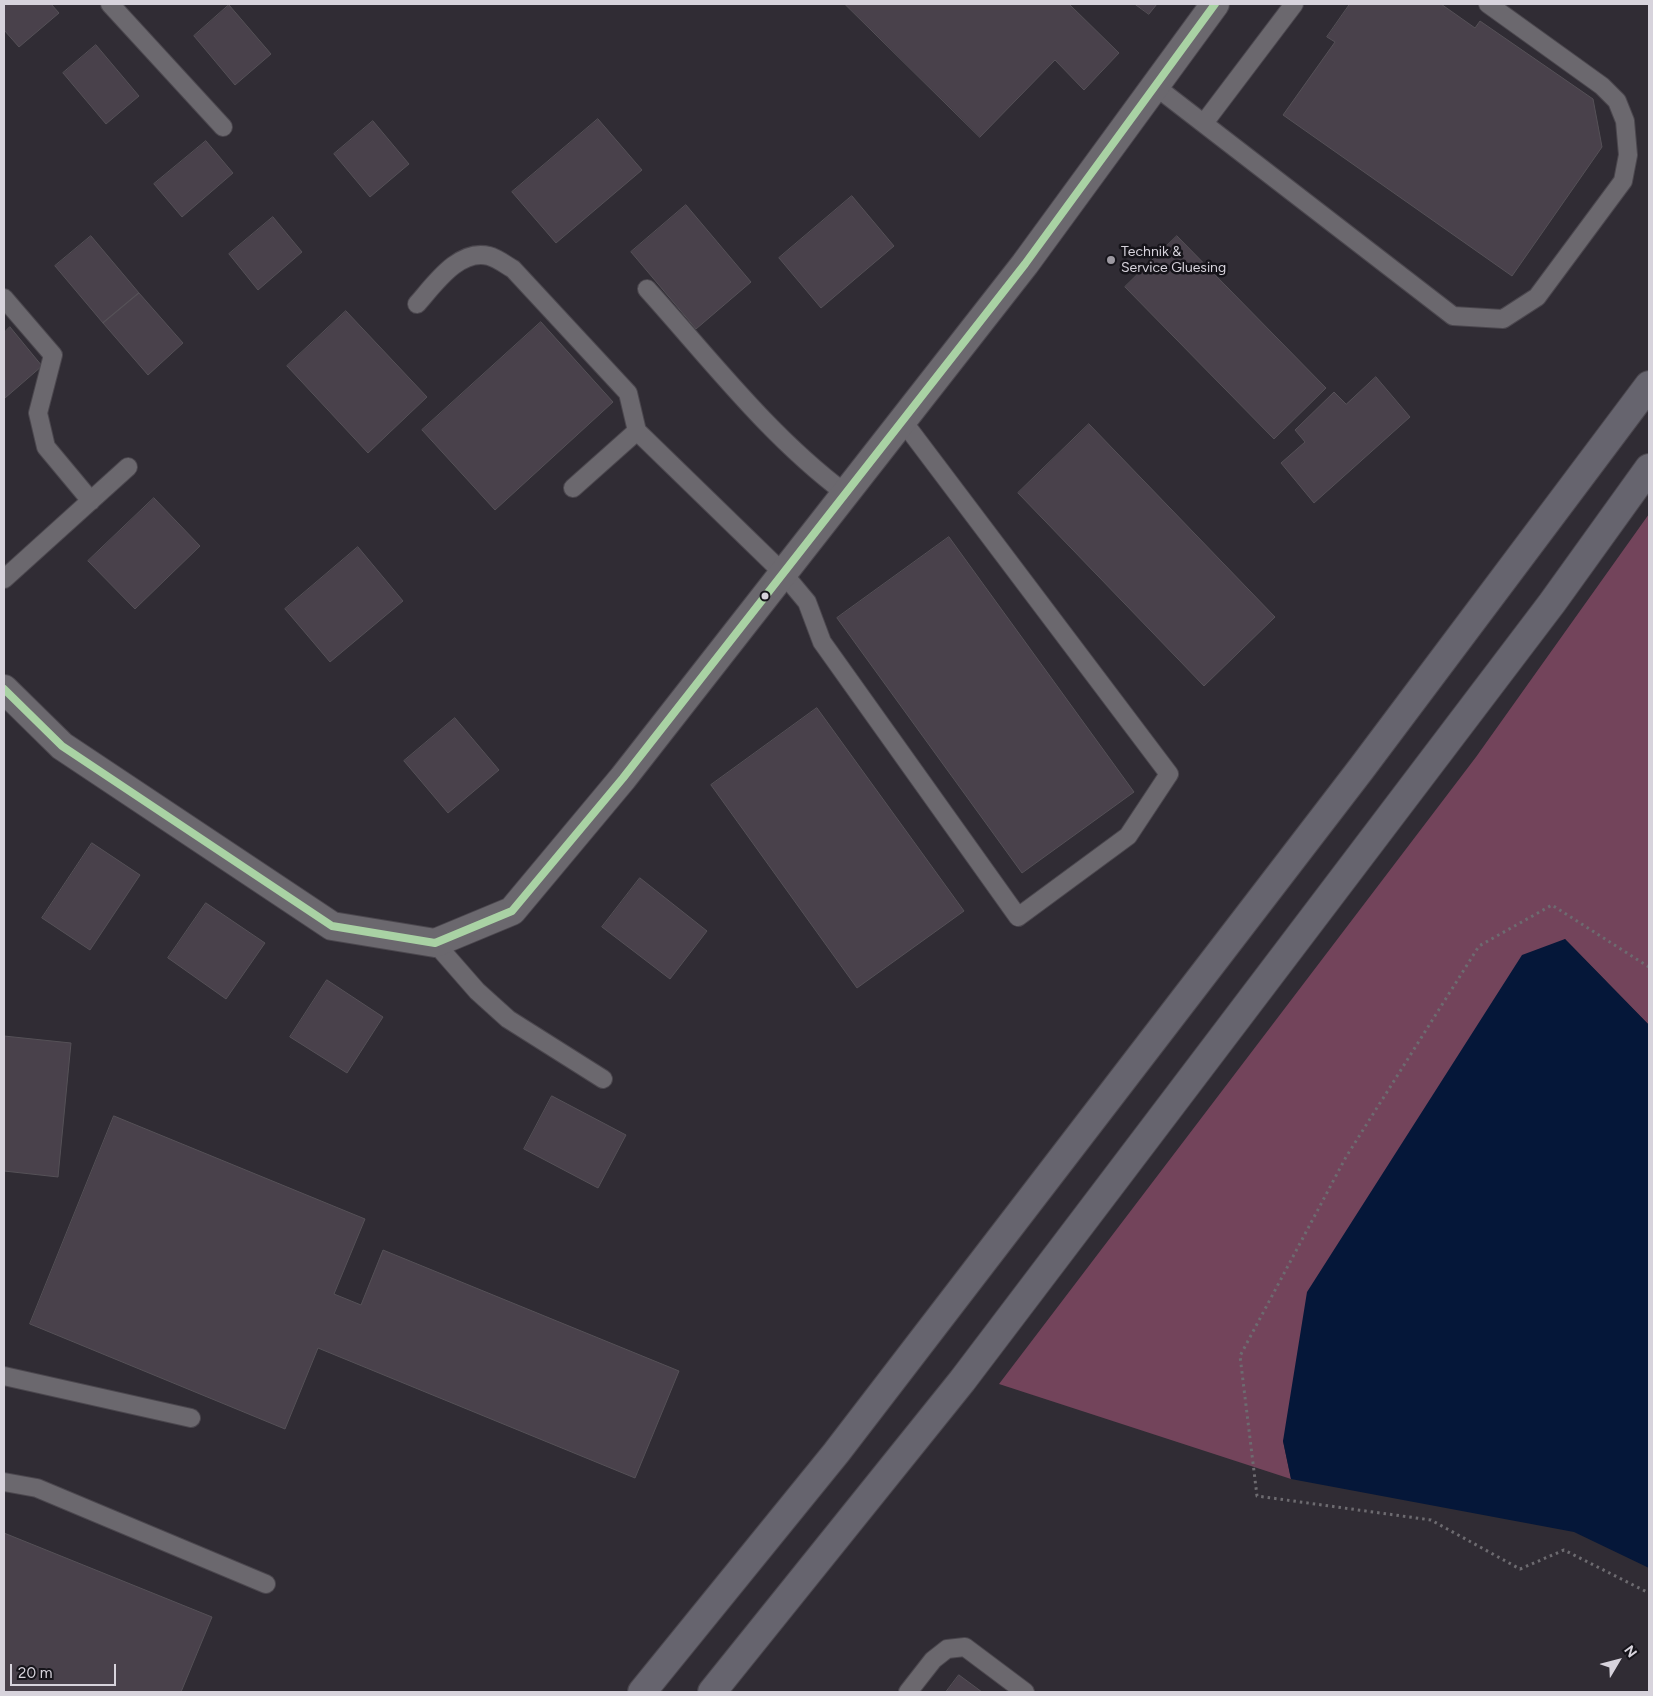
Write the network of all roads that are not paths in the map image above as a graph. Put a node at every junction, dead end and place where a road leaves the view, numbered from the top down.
1 (110, 4) edge
2 (1215, 4) edge
3 (1294, 4) edge
4 (1488, 4) edge
5 (1155, 86) junction
6 (1204, 123) junction
7 (223, 127) dead end
8 (647, 289) dead end
9 (4, 298) edge
10 (416, 304) dead end
11 (1649, 385) edge
12 (902, 420) junction
13 (637, 431) junction
14 (128, 467) dead end
15 (1649, 468) edge
16 (573, 488) dead end
17 (845, 493) junction
18 (91, 501) junction
19 (782, 572) junction
20 (4, 579) edge
21 (4, 689) edge
22 (435, 943) junction
23 (602, 1079) dead end
24 (4, 1376) edge
25 (191, 1418) dead end
26 (4, 1482) edge
27 (266, 1584) dead end
28 (642, 1692) edge
29 (712, 1692) edge
30 (908, 1692) edge
31 (1025, 1692) edge

1 - 7 lane
2 - 5 street
3 - 6 lane
4 - 6 lane
5 - 6 lane
5 - 12 street
8 - 17 lane
9 - 18 lane
10 - 13 lane
11 - 28 highway
12 - 17 street
12 - 19 lane
13 - 16 lane
13 - 19 lane
14 - 18 lane
15 - 29 highway
17 - 19 street
18 - 20 lane
19 - 22 street
21 - 22 street
22 - 23 lane
24 - 25 lane
26 - 27 lane
30 - 31 lane

